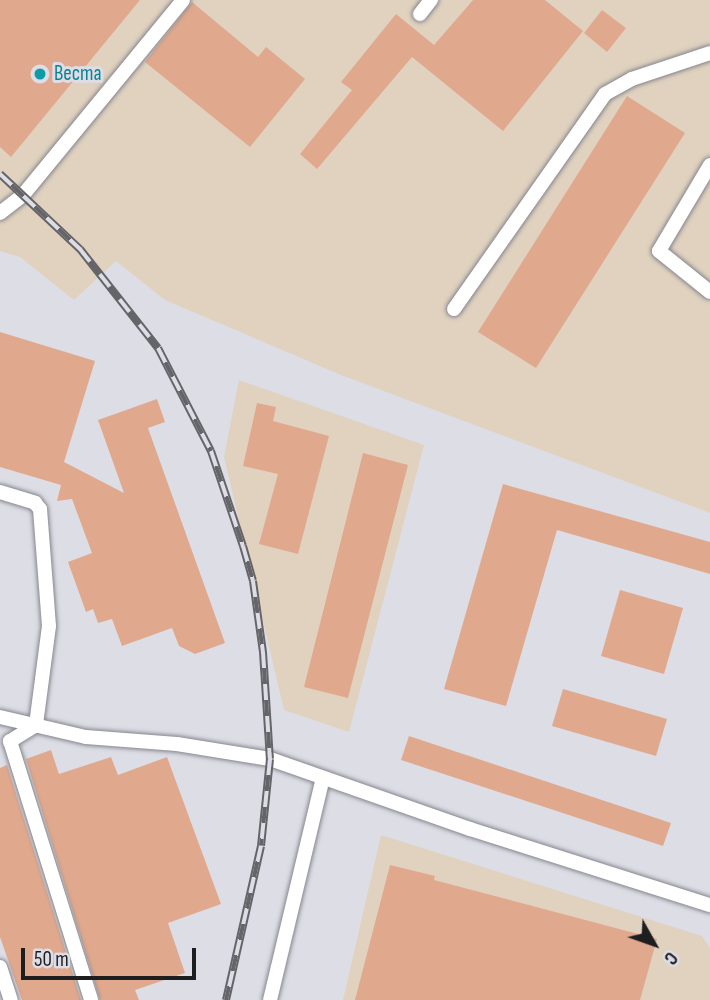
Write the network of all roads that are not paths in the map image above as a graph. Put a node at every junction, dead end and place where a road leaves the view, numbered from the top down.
1 (183, 0) edge
2 (432, 0) edge
3 (420, 14) dead end
4 (710, 53) edge
5 (710, 164) edge
6 (0, 213) edge
7 (710, 292) edge
8 (454, 309) dead end
9 (0, 492) edge
10 (0, 717) edge
11 (36, 725) junction
12 (323, 778) junction
13 (710, 905) edge
14 (0, 967) edge
15 (11, 1000) edge
16 (91, 1000) edge
17 (270, 1000) edge

1 - 6 lane
2 - 3 lane
4 - 8 lane
5 - 7 lane
9 - 11 lane
10 - 11 lane
11 - 12 lane
11 - 16 lane
12 - 13 lane
12 - 17 lane
14 - 15 lane

